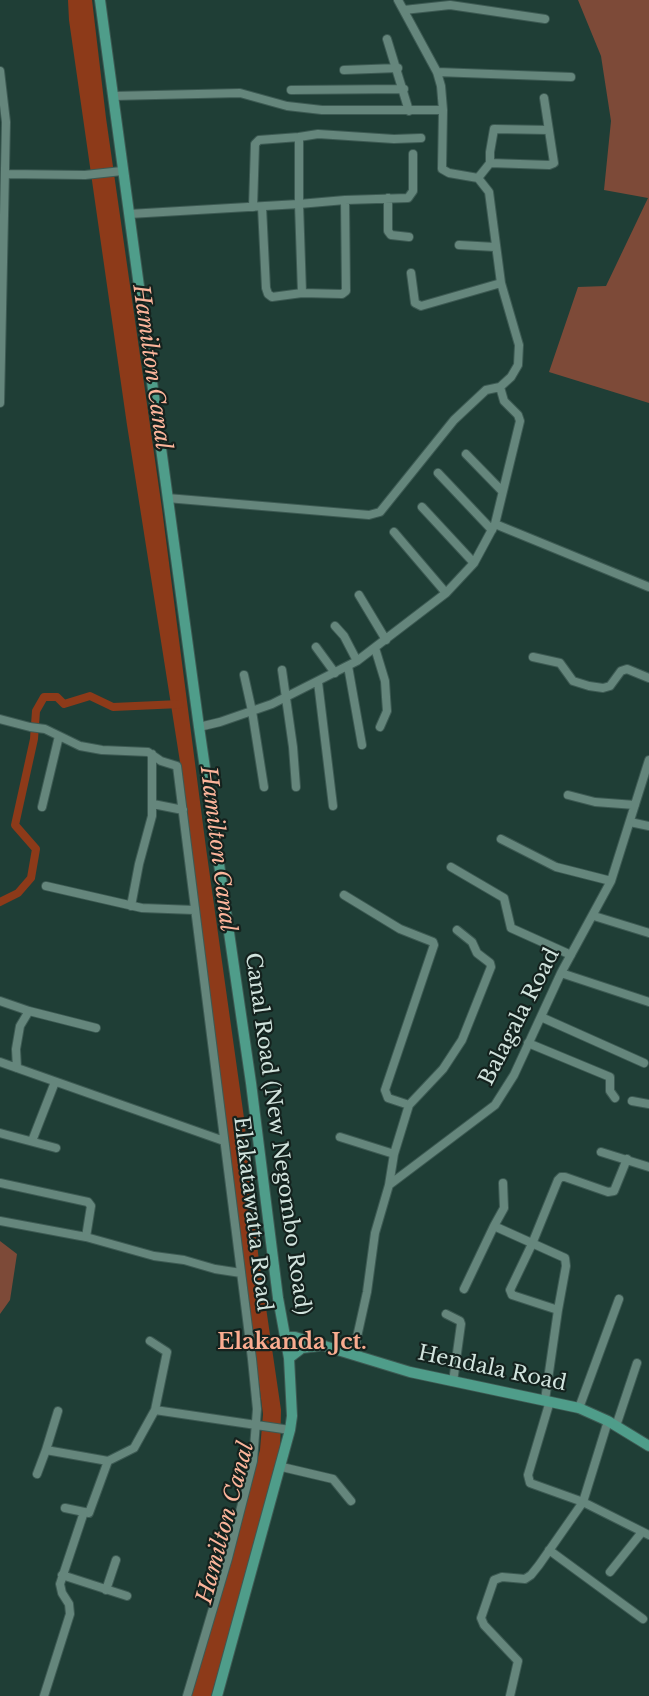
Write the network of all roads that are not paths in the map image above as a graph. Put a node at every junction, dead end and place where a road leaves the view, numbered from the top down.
1 (100, 0) edge
2 (398, 0) edge
3 (404, 10) junction
4 (545, 19) dead end
5 (387, 39) dead end
6 (398, 68) junction
7 (344, 70) dead end
8 (0, 71) edge
9 (437, 72) junction
10 (571, 77) dead end
11 (404, 89) junction
12 (291, 90) dead end
13 (112, 96) junction
14 (544, 98) dead end
15 (443, 110) junction
16 (409, 111) junction
17 (549, 130) junction
18 (299, 137) junction
19 (421, 138) dead end
20 (413, 154) dead end
21 (490, 163) junction
22 (121, 171) junction
23 (5, 174) junction
24 (478, 178) junction
25 (387, 198) junction
26 (345, 200) junction
27 (299, 204) junction
28 (258, 207) junction
29 (129, 214) junction
30 (409, 237) dead end
31 (459, 245) dead end
32 (495, 247) junction
33 (411, 273) dead end
34 (501, 283) junction
35 (302, 292) junction
36 (500, 387) junction
37 (0, 403) edge
38 (466, 454) dead end
39 (438, 473) dead end
40 (502, 491) junction
41 (167, 498) junction
42 (422, 507) dead end
43 (494, 527) junction
44 (394, 532) dead end
45 (474, 563) junction
46 (649, 587) edge
47 (447, 593) junction
48 (359, 595) dead end
49 (335, 626) dead end
50 (386, 640) junction
51 (316, 647) dead end
52 (375, 648) junction
53 (533, 657) dead end
54 (352, 664) junction
55 (282, 670) dead end
56 (335, 673) junction
57 (244, 675) dead end
58 (649, 678) edge
59 (318, 682) junction
60 (286, 697) junction
61 (252, 711) junction
62 (0, 718) edge
63 (198, 727) junction
64 (380, 727) dead end
65 (59, 736) junction
66 (362, 745) dead end
67 (152, 754) junction
68 (649, 760) edge
69 (264, 787) dead end
70 (296, 787) dead end
71 (568, 795) dead end
72 (153, 804) junction
73 (635, 805) junction
74 (333, 806) dead end
75 (42, 807) dead end
76 (183, 810) junction
77 (630, 822) junction
78 (649, 826) edge
79 (501, 839) dead end
80 (451, 867) dead end
81 (611, 882) junction
82 (46, 886) dead end
83 (344, 895) dead end
84 (131, 906) junction
85 (194, 910) junction
86 (594, 916) junction
87 (456, 930) dead end
88 (649, 933) edge
89 (571, 955) junction
90 (561, 973) junction
91 (0, 1001) edge
92 (649, 1002) edge
93 (29, 1011) junction
94 (541, 1017) junction
95 (96, 1028) dead end
96 (528, 1043) junction
97 (0, 1062) edge
98 (644, 1063) dead end
99 (17, 1068) junction
100 (55, 1082) junction
101 (615, 1098) dead end
102 (632, 1101) dead end
103 (649, 1104) edge
104 (409, 1105) junction
105 (0, 1133) edge
106 (340, 1137) dead end
107 (32, 1141) junction
108 (224, 1141) junction
109 (56, 1148) dead end
110 (601, 1152) dead end
111 (394, 1154) junction
112 (627, 1159) junction
113 (649, 1167) edge
114 (0, 1183) edge
115 (502, 1183) dead end
116 (389, 1185) junction
117 (0, 1221) edge
118 (494, 1227) junction
119 (86, 1237) junction
120 (532, 1244) junction
121 (241, 1273) junction
122 (464, 1289) dead end
123 (619, 1299) dead end
124 (558, 1310) junction
125 (446, 1314) dead end
126 (286, 1337) junction
127 (150, 1341) dead end
128 (321, 1346) junction
129 (353, 1355) junction
130 (289, 1358) junction
131 (637, 1363) dead end
132 (453, 1382) junction
133 (548, 1401) junction
134 (579, 1408) junction
135 (155, 1410) junction
136 (57, 1411) dead end
137 (612, 1424) junction
138 (258, 1426) junction
139 (286, 1430) junction
140 (649, 1446) edge
141 (46, 1450) junction
142 (108, 1461) junction
143 (282, 1467) junction
144 (37, 1474) dead end
145 (351, 1501) dead end
146 (583, 1502) junction
147 (65, 1508) dead end
148 (84, 1512) junction
149 (646, 1533) edge
150 (549, 1550) junction
151 (116, 1560) dead end
152 (610, 1572) dead end
153 (62, 1575) junction
154 (106, 1590) junction
155 (127, 1596) dead end
156 (643, 1619) dead end
157 (44, 1696) edge
158 (187, 1696) edge
159 (217, 1696) edge
160 (510, 1696) edge

1 - 13 main road, Canal Road (New Negombo Road)
2 - 3 street
3 - 4 street
3 - 9 street
5 - 6 street
6 - 7 street
6 - 11 street
8 - 23 street
9 - 10 street
9 - 15 street
11 - 12 street
11 - 16 street
13 - 16 street
13 - 22 main road, Canal Road (New Negombo Road)
14 - 17 street
15 - 16 street
15 - 24 street
17 - 21 street
17 - 21 street
18 - 19 street
18 - 27 street
18 - 28 street
20 - 25 street
21 - 24 street
22 - 23 street
22 - 29 main road, Canal Road (New Negombo Road)
23 - 37 street
24 - 32 street
25 - 26 street
25 - 30 street
26 - 27 street
26 - 35 street
27 - 28 street
27 - 35 street
28 - 29 street
28 - 35 street
29 - 41 main road, Canal Road (New Negombo Road)
31 - 32 street
32 - 34 street
33 - 34 street
34 - 36 street
36 - 40 street
36 - 41 street
38 - 40 street
39 - 43 street
40 - 43 street
41 - 63 main road, Canal Road (New Negombo Road)
42 - 45 street
43 - 45 street
43 - 46 street
44 - 47 street
45 - 47 street
47 - 50 street
48 - 50 street
49 - 54 street
50 - 52 street
51 - 56 street
52 - 54 street
52 - 64 street
53 - 58 street
54 - 56 street
54 - 66 street
55 - 60 street
56 - 59 street
57 - 61 street
59 - 60 street
59 - 74 street
60 - 61 street
60 - 70 street
61 - 63 street
61 - 69 street
62 - 65 street
63 - 126 main road, Canal Road (New Negombo Road)
65 - 67 street
65 - 75 street
67 - 72 street
67 - 76 street, Elakatawatta Road
68 - 73 street, Balagala Road
71 - 73 street
72 - 76 street
72 - 84 street
73 - 77 street, Balagala Road
76 - 85 street, Elakatawatta Road
77 - 78 street
77 - 81 street, Balagala Road
79 - 81 street
80 - 89 street
81 - 86 street, Balagala Road
82 - 84 street
83 - 104 street
84 - 85 street
85 - 108 street, Elakatawatta Road
86 - 88 street
86 - 89 street, Balagala Road
87 - 104 street
89 - 90 street, Balagala Road
90 - 92 street
90 - 94 street, Balagala Road
91 - 93 street
93 - 95 street
93 - 99 street
94 - 96 street, Balagala Road
94 - 98 street
96 - 101 street
96 - 116 street, Balagala Road
97 - 99 street
99 - 100 street
100 - 107 street
100 - 108 street
102 - 103 street
104 - 111 street
105 - 107 street
106 - 111 street
107 - 109 street
108 - 121 street, Elakatawatta Road
110 - 112 street
111 - 116 street
112 - 113 street
112 - 120 street
114 - 119 street
115 - 118 street
116 - 129 street
117 - 119 street
118 - 120 street
118 - 122 street
119 - 121 street
120 - 124 street
120 - 124 street
121 - 138 street, Elakatawatta Road
123 - 134 street
124 - 133 street
125 - 132 street
126 - 128 main road, Hendala Road
126 - 130 main road, Canal Road (New Negombo Road)
127 - 135 street
128 - 129 main road, Hendala Road
128 - 130 main road
129 - 132 main road, Hendala Road
130 - 139 main road, Canal Road (New Negombo Road)
131 - 137 street
132 - 133 main road, Hendala Road
133 - 134 main road, Hendala Road
133 - 146 street
134 - 137 main road, Hendala Road
135 - 138 street
135 - 142 street
136 - 141 street
137 - 140 main road, Hendala Road
137 - 146 street
138 - 139 street
138 - 158 street, Elakatawatta Road
139 - 143 main road, Canal Road (New Negombo Road)
141 - 142 street
141 - 144 street
142 - 148 street
143 - 145 street
143 - 159 main road, Canal Road (New Negombo Road)
146 - 149 street
146 - 150 street
147 - 148 street
148 - 153 street
149 - 152 street
150 - 156 street
150 - 160 street
151 - 154 street
153 - 154 street
153 - 157 street
154 - 155 street

